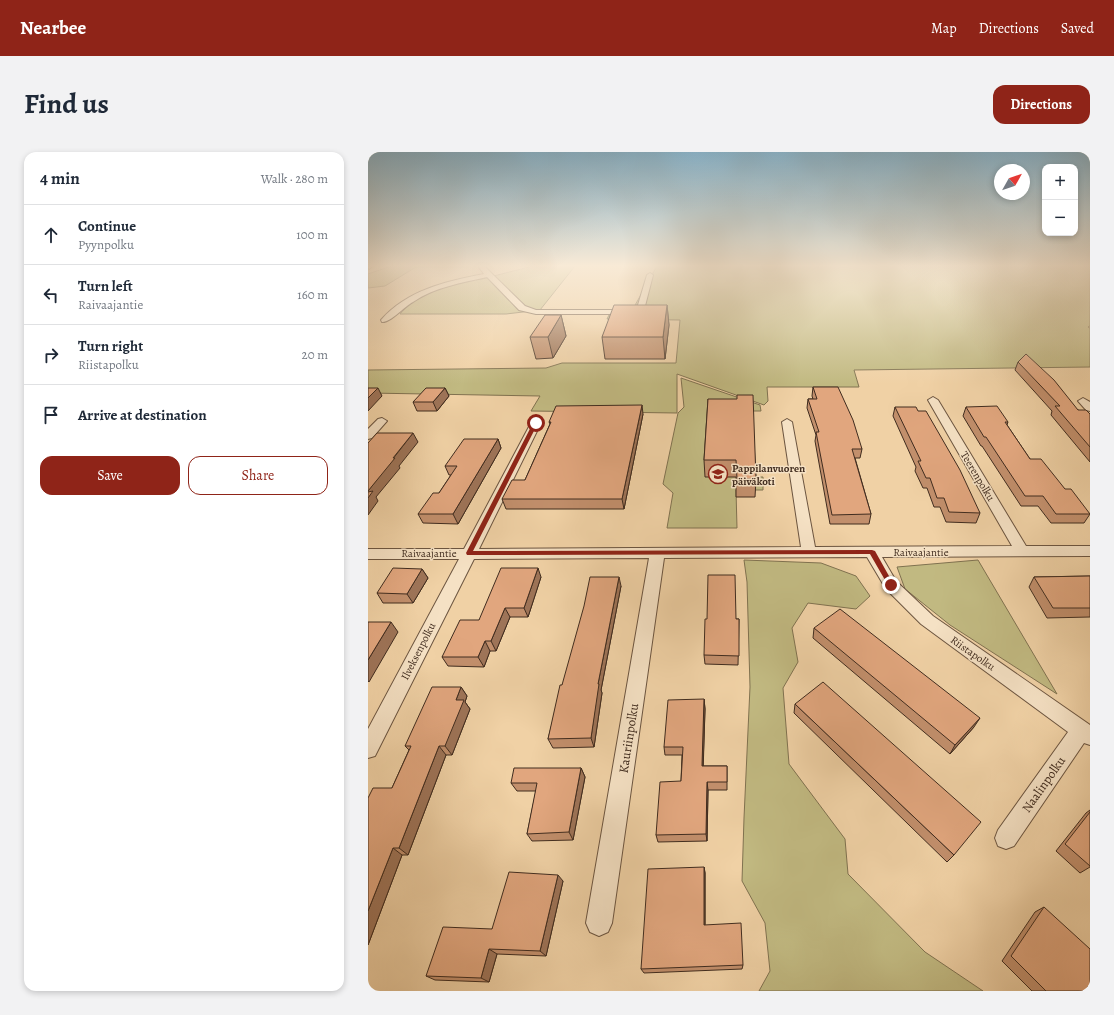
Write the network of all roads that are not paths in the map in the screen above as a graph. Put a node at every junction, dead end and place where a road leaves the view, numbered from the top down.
1 (403, 305) edge
2 (519, 305) edge
3 (641, 305) edge
4 (385, 320) dead end
5 (933, 400) dead end
6 (382, 421) dead end
7 (787, 422) dead end
8 (536, 423) dead end
9 (368, 436) edge
10 (1022, 551) junction
11 (1090, 551) edge
12 (656, 552) junction
13 (810, 552) junction
14 (872, 552) junction
15 (469, 553) junction
16 (368, 554) edge
17 (1086, 733) edge
18 (368, 749) edge
19 (1006, 838) dead end
20 (599, 923) dead end

1 - 4 street
2 - 3 street
5 - 10 street, Teerenpolku
6 - 9 street
7 - 13 street
8 - 15 street, Ilveksenpolku
10 - 11 street, Raivaajantie
10 - 14 street, Raivaajantie
12 - 13 street, Raivaajantie
12 - 15 street, Raivaajantie
12 - 20 street, Kauriinpolku
13 - 14 street, Raivaajantie
14 - 17 street, Riistapolku
15 - 16 street, Raivaajantie
15 - 18 street, Ilveksenpolku
17 - 19 street, Naalinpolku

